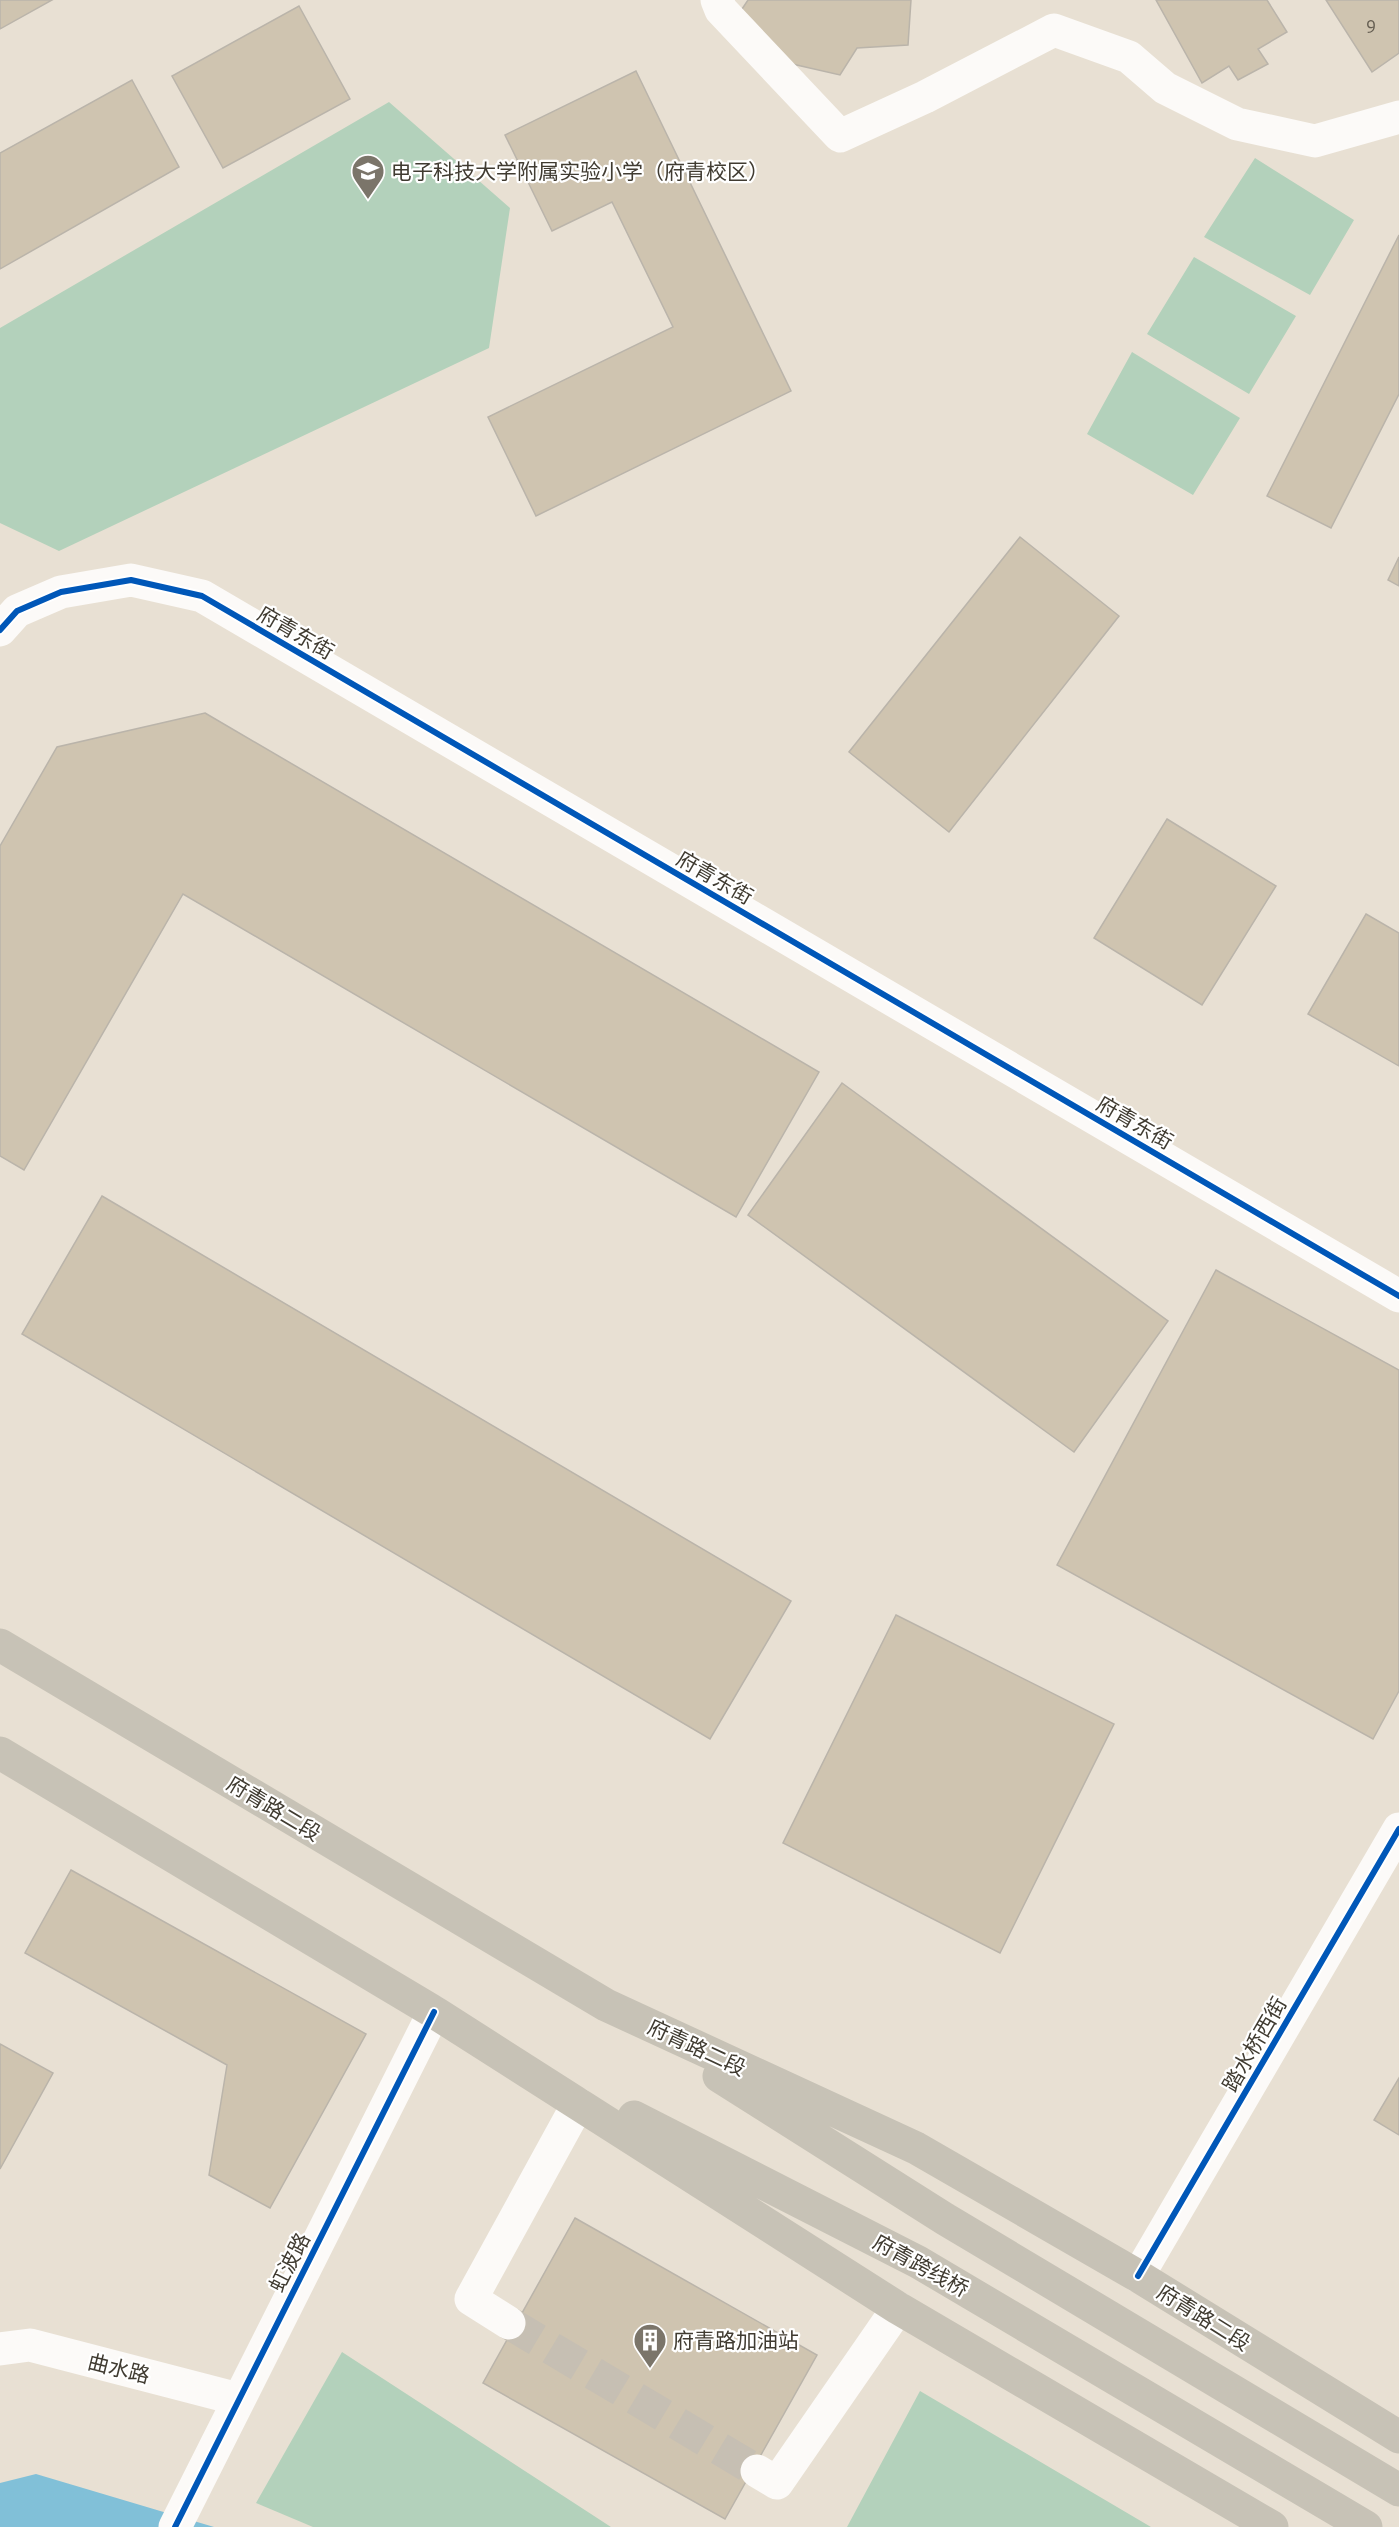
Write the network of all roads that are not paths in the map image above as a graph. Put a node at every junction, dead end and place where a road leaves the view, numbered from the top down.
1 (717, 0) edge
2 (1399, 117) edge
3 (0, 630) edge
4 (1399, 1296) edge
5 (0, 1645) edge
6 (0, 1753) edge
7 (1399, 1829) edge
8 (606, 2005) junction
9 (434, 2012) junction
10 (461, 2029) junction
11 (578, 2104) junction
12 (1137, 2276) junction
13 (898, 2308) junction
14 (509, 2323) tunnel mouth
15 (0, 2349) edge
16 (238, 2399) junction
17 (1399, 2437) edge
18 (757, 2471) tunnel mouth
19 (1399, 2490) edge
20 (175, 2527) edge
21 (1272, 2527) edge
22 (1366, 2527) edge

1 - 2 street
3 - 4 street, 府青东街
5 - 8 main road, 府青路二段
6 - 9 main road
7 - 12 street, 踏水桥西街
8 - 12 main road, 府青路二段
8 - 19 main road
9 - 10 main road
9 - 16 street, 虹波路
10 - 11 main road
10 - 22 main road, 府青跨线桥
11 - 13 main road
11 - 14 street
12 - 17 main road, 府青路二段
13 - 18 street
13 - 21 main road
15 - 16 street, 曲水路
16 - 20 street, 虹波路

